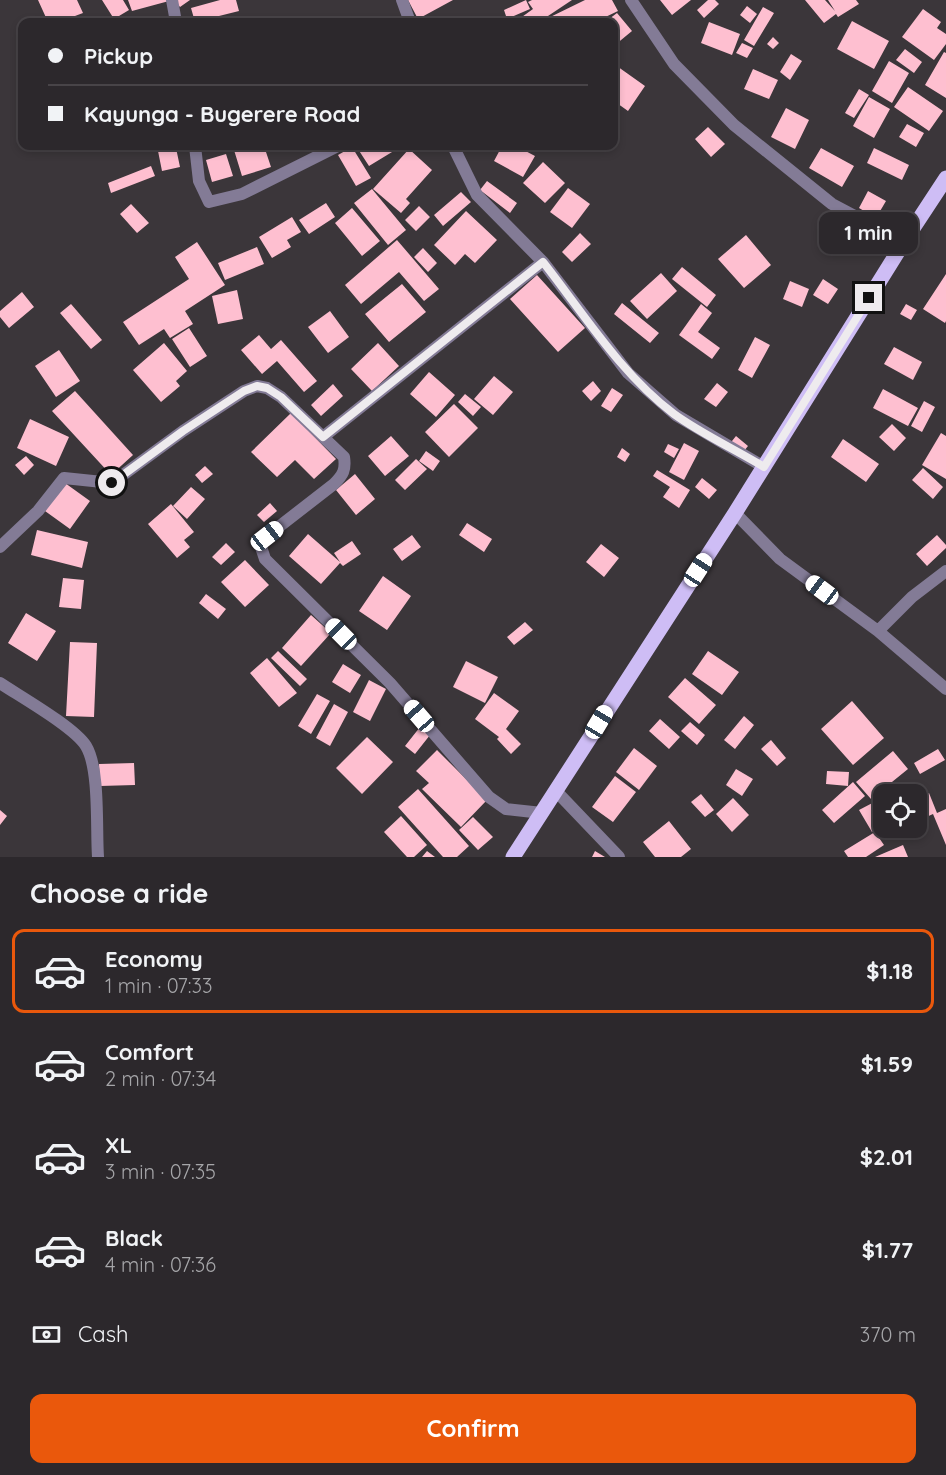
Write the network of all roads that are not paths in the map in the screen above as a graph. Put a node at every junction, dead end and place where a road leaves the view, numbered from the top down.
1 (172, 0) edge
2 (402, 0) edge
3 (631, 0) edge
4 (175, 18) edge
5 (409, 18) edge
6 (195, 150) edge
7 (330, 150) edge
8 (455, 150) edge
9 (946, 178) edge
10 (904, 242) junction
11 (543, 262) junction
12 (323, 437) junction
13 (764, 467) junction
14 (735, 513) junction
15 (0, 547) edge
16 (946, 571) edge
17 (878, 631) junction
18 (0, 683) edge
19 (946, 689) edge
20 (556, 791) junction
21 (542, 813) junction
22 (98, 857) edge
23 (513, 857) edge
24 (619, 857) edge

1 - 4 street
2 - 5 street
3 - 10 street
6 - 7 street
8 - 11 street
9 - 10 main road
10 - 13 main road
11 - 12 street
11 - 13 street
12 - 15 street
12 - 21 street
13 - 14 main road
14 - 17 street
14 - 20 main road
16 - 17 street
17 - 19 street
18 - 22 street
20 - 21 main road
20 - 24 street
21 - 23 main road

